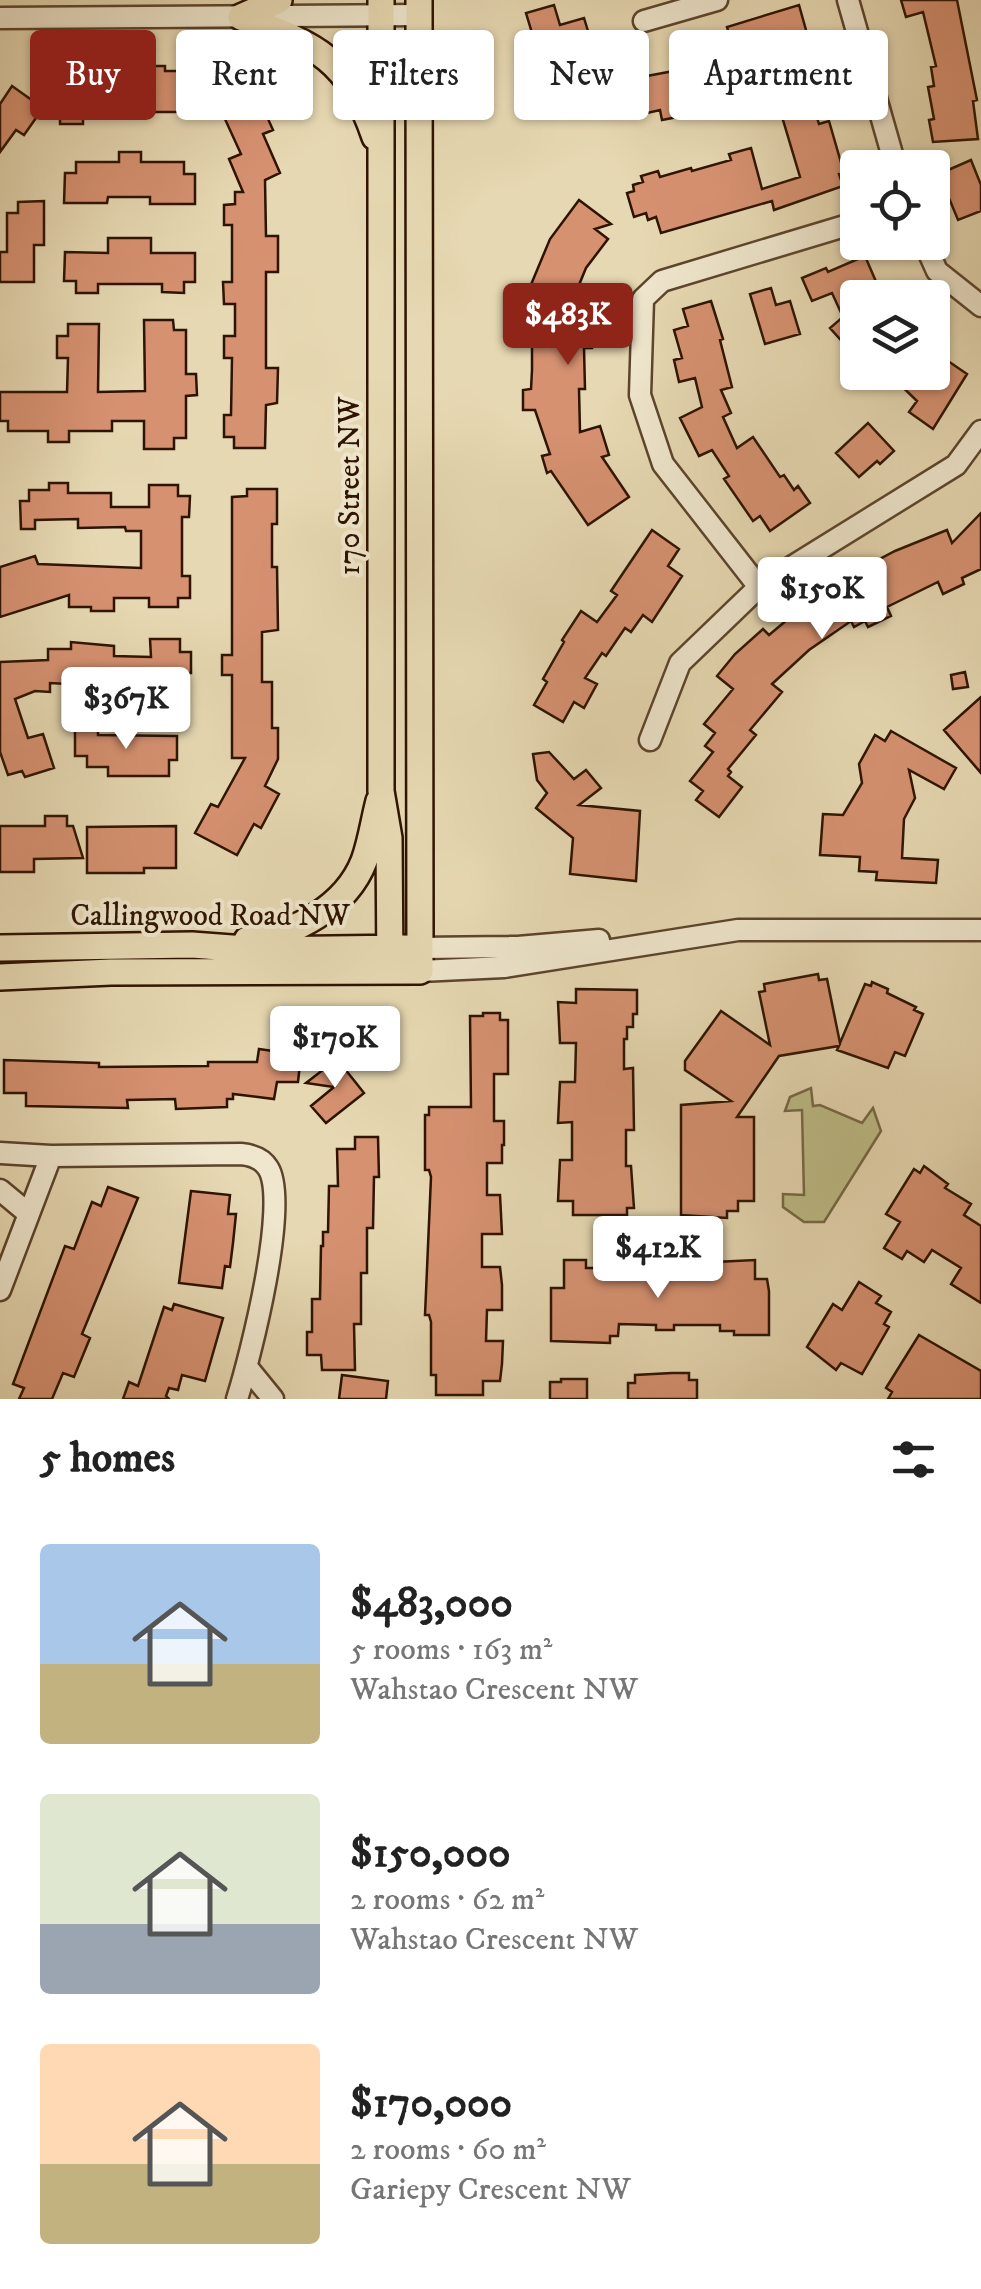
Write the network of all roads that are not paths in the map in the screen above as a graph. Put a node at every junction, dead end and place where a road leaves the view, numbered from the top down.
1 (279, 0) edge
2 (717, 0) edge
3 (848, 0) edge
4 (381, 8) edge
5 (418, 8) edge
6 (241, 17) junction
7 (0, 18) edge
8 (644, 21) dead end
9 (891, 150) edge
10 (382, 158) junction
11 (840, 227) edge
12 (932, 260) edge
13 (981, 306) edge
14 (981, 432) edge
15 (758, 587) junction
16 (650, 740) dead end
17 (381, 791) junction
18 (981, 930) edge
19 (192, 945) junction
20 (0, 948) edge
21 (389, 959) junction
22 (420, 959) junction
23 (0, 977) edge
24 (0, 1153) edge
25 (51, 1156) junction
26 (0, 1190) edge
27 (29, 1214) junction
28 (0, 1290) edge
29 (246, 1367) junction
30 (236, 1399) edge
31 (273, 1399) edge

1 - 6 main road
2 - 8 street
3 - 9 street
4 - 5 street
4 - 6 street
4 - 10 main road, 170 Street NW
5 - 22 main road
6 - 7 street
6 - 10 main road
10 - 17 main road, 170 Street NW
11 - 15 street
12 - 13 street
14 - 15 street
15 - 16 street
17 - 19 main road
17 - 21 main road, 170 Street NW
18 - 22 street
19 - 20 main road, Callingwood Road NW
19 - 21 main road, Callingwood Road NW
21 - 22 main road, Callingwood Road NW
21 - 23 main road, Callingwood Road NW
24 - 25 street
25 - 27 street
25 - 29 street
26 - 27 street
27 - 28 street
29 - 30 street
29 - 31 street

